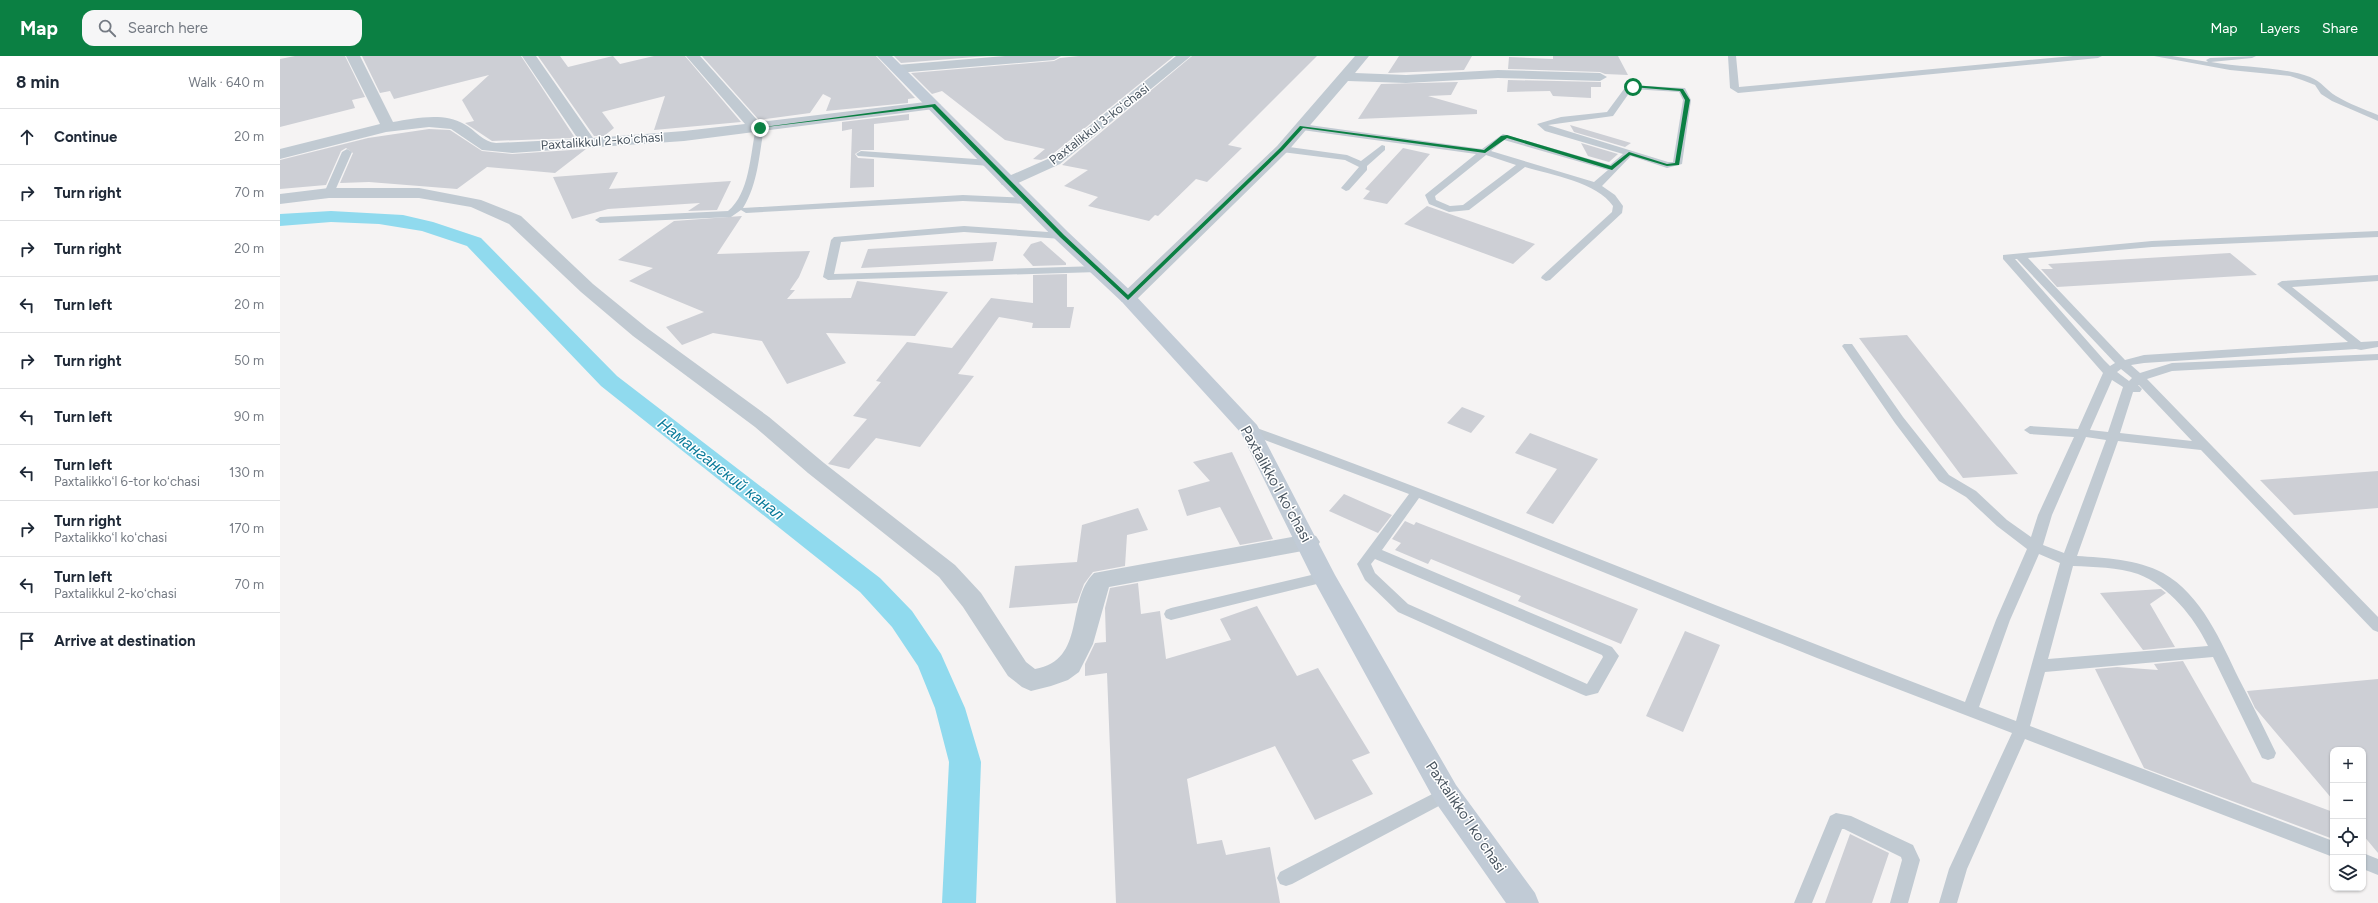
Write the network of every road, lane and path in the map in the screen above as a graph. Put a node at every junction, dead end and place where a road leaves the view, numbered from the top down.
1 (353, 56) edge
2 (529, 56) edge
3 (693, 56) edge
4 (1054, 56) edge
5 (1184, 56) edge
6 (1362, 56) edge
7 (1732, 56) edge
8 (2098, 56) edge
9 (2158, 56) edge
10 (2252, 56) edge
11 (2176, 59) junction
12 (890, 62) edge
13 (1344, 77) junction
14 (1600, 77) dead end
15 (934, 105) junction
16 (2378, 118) edge
17 (1302, 127) junction
18 (389, 128) junction
19 (758, 128) junction
20 (588, 142) junction
21 (1382, 148) dead end
22 (1282, 149) junction
23 (347, 152) dead end
24 (1485, 152) junction
25 (1629, 153) junction
26 (280, 154) edge
27 (861, 154) dead end
28 (990, 163) junction
29 (1524, 163) junction
30 (1362, 165) junction
31 (1612, 168) junction
32 (1008, 182) junction
33 (1596, 186) junction
34 (1346, 188) dead end
35 (329, 193) junction
36 (280, 199) edge
37 (1027, 201) junction
38 (746, 210) dead end
39 (600, 220) dead end
40 (2378, 234) edge
41 (1062, 236) junction
42 (2020, 256) junction
43 (1098, 269) junction
44 (1546, 278) dead end
45 (2378, 278) edge
46 (1128, 298) junction
47 (2378, 344) edge
48 (2358, 345) junction
49 (1848, 346) dead end
50 (2244, 352) junction
51 (2377, 358) edge
52 (2122, 364) junction
53 (2255, 364) junction
54 (2110, 371) junction
55 (2134, 382) junction
56 (1250, 430) junction
57 (2030, 430) dead end
58 (2083, 433) junction
59 (2114, 436) junction
60 (2203, 446) junction
61 (1417, 492) junction
62 (1308, 542) junction
63 (2035, 547) junction
64 (1373, 552) junction
65 (2068, 560) junction
66 (1324, 578) junction
67 (1171, 614) dead end
68 (2378, 626) edge
69 (2219, 650) junction
70 (2038, 666) junction
71 (1970, 709) junction
72 (2021, 730) junction
73 (2268, 753) dead end
74 (1446, 794) junction
75 (2330, 848) edge
76 (2366, 862) edge
77 (2378, 866) edge
78 (1286, 878) dead end
79 (1524, 903) edge
80 (1803, 903) edge
81 (1899, 903) edge
82 (1948, 903) edge

1 - 18 street
2 - 20 street
3 - 19 street
4 - 12 street
5 - 32 street, Paxtalikkul 3-koʻchasi
6 - 13 street
7 - 8 lane
9 - 11 lane
10 - 11 lane
11 - 16 lane
12 - 15 street, Paxtalikkoʻl koʻchasi
13 - 14 street
13 - 17 street
15 - 19 street, Paxtalikkul 2-koʻchasi
15 - 28 street, Paxtalikkoʻl koʻchasi
17 - 22 street
17 - 24 lane
18 - 20 street, Paxtalikkul 2-koʻchasi
18 - 26 street, Paxtalikkul 2-koʻchasi
19 - 20 street, Paxtalikkul 2-koʻchasi
19 - 39 lane
21 - 30 lane
22 - 30 lane
22 - 46 street
23 - 35 lane
24 - 29 lane
24 - 29 lane
24 - 31 lane
25 - 25 lane
25 - 31 lane
27 - 28 lane
28 - 32 street, Paxtalikkoʻl koʻchasi
29 - 33 lane
30 - 34 lane
31 - 33 lane
32 - 37 street, Paxtalikkoʻl koʻchasi
33 - 44 lane
35 - 36 street
35 - 62 street
37 - 38 lane
37 - 41 street, Paxtalikkoʻl koʻchasi
40 - 42 lane
41 - 43 street, Paxtalikkoʻl koʻchasi
41 - 43 lane
42 - 52 lane
42 - 54 lane
43 - 46 street, Paxtalikkoʻl koʻchasi
45 - 48 lane
46 - 56 street, Paxtalikkoʻl koʻchasi
47 - 48 lane
48 - 50 lane
48 - 51 lane
49 - 63 lane
50 - 52 lane
50 - 53 lane
51 - 53 lane
52 - 54 lane
52 - 55 lane
53 - 55 lane
54 - 55 lane
54 - 58 lane
55 - 59 lane
55 - 60 lane
56 - 61 lane
56 - 62 street, Paxtalikkoʻl koʻchasi
57 - 58 lane
58 - 59 lane
58 - 63 lane
59 - 60 lane
59 - 65 lane
60 - 68 lane
61 - 64 lane
61 - 71 lane
62 - 66 street, Paxtalikkoʻl koʻchasi
63 - 65 lane
63 - 71 lane
64 - 64 lane
65 - 69 lane
65 - 70 lane
66 - 67 lane
66 - 74 street, Paxtalikkoʻl koʻchasi
69 - 70 lane
69 - 73 lane
70 - 72 lane
71 - 72 lane
72 - 75 lane
72 - 82 lane
74 - 78 lane
74 - 79 street, Paxtalikkoʻl koʻchasi
76 - 77 lane
80 - 81 lane

